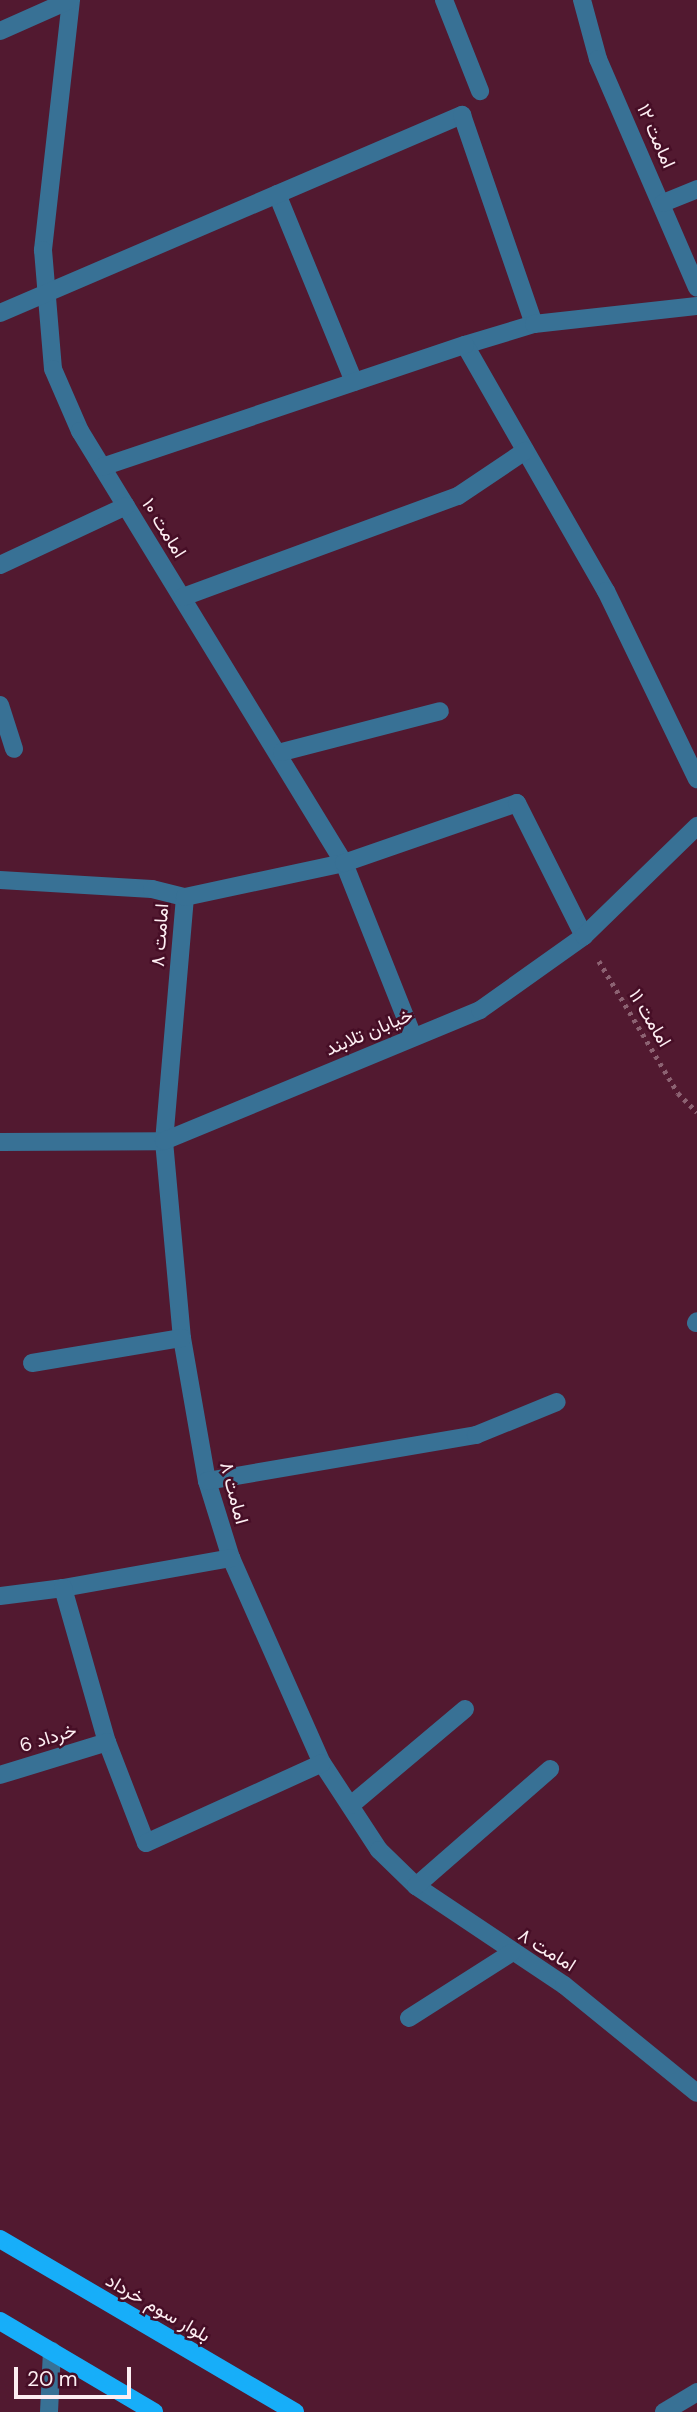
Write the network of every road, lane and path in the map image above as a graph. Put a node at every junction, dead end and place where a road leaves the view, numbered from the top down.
1 (71, 0) edge
2 (444, 0) edge
3 (582, 0) edge
4 (0, 31) edge
5 (480, 92) dead end
6 (697, 189) edge
7 (276, 194) junction
8 (663, 203) junction
9 (697, 288) edge
10 (42, 293) junction
11 (697, 306) edge
12 (0, 313) edge
13 (534, 324) junction
14 (465, 345) junction
15 (354, 382) junction
16 (525, 451) junction
17 (102, 467) junction
18 (127, 506) junction
19 (0, 565) edge
20 (183, 597) junction
21 (0, 705) edge
22 (440, 711) dead end
23 (14, 749) dead end
24 (282, 752) junction
25 (697, 779) edge
26 (697, 826) edge
27 (344, 863) junction
28 (0, 880) edge
29 (185, 897) junction
30 (584, 936) junction
31 (412, 1036) junction
32 (697, 1112) edge
33 (164, 1141) junction
34 (0, 1142) edge
35 (182, 1338) junction
36 (32, 1363) dead end
37 (557, 1402) dead end
38 (206, 1480) junction
39 (231, 1558) junction
40 (63, 1588) junction
41 (0, 1596) edge
42 (465, 1709) dead end
43 (107, 1742) junction
44 (322, 1763) junction
45 (550, 1769) dead end
46 (0, 1775) edge
47 (351, 1805) junction
48 (416, 1886) junction
49 (511, 1953) junction
50 (409, 2018) dead end
51 (697, 2093) edge
52 (0, 2239) edge
53 (0, 2320) edge
54 (52, 2351) junction
55 (697, 2392) edge
56 (270, 2406) edge
57 (49, 2412) edge
58 (154, 2412) edge
59 (295, 2412) edge
60 (664, 2412) edge

1 - 4 street
1 - 10 street, امامت ۱۰
2 - 5 street
3 - 8 street, امامت ۱۲
6 - 8 street
7 - 10 street
7 - 13 street
7 - 15 street
8 - 9 street, امامت ۱۲
10 - 12 street
10 - 17 street, امامت ۱۰
11 - 13 street
13 - 14 street
14 - 15 street
14 - 16 street
15 - 17 street
16 - 20 street
16 - 25 street
17 - 18 street, امامت ۱۰
18 - 19 street
18 - 20 street, امامت ۱۰
20 - 24 street, امامت ۱۰
21 - 23 street
22 - 24 street
24 - 27 street, امامت ۱۰
26 - 30 street, خیابان تلابند
27 - 29 street
27 - 30 street
27 - 31 street, امامت ۱۰
28 - 29 street, امامت ۸
29 - 33 street, امامت ۸
30 - 31 street, خیابان تلابند
30 - 32 path, امامت ۱۱
31 - 33 street, خیابان تلابند
33 - 34 street, خیابان تلابند
33 - 35 street, امامت ۸
35 - 36 street
35 - 38 street, امامت ۸
37 - 38 street
38 - 39 street, امامت ۸
39 - 40 street
39 - 44 street, امامت ۸
40 - 41 street
40 - 43 street
42 - 47 street
43 - 44 street
43 - 46 street, خرداد 6
44 - 47 street, امامت ۸
45 - 48 street
47 - 48 street, امامت ۸
48 - 49 street, امامت ۸
49 - 50 street
49 - 51 street, امامت ۸
52 - 56 main road, بلوار سوم خرداد
53 - 54 main road
54 - 57 street
54 - 58 main road
55 - 60 street
56 - 59 main road, بلوار سوم خرداد

